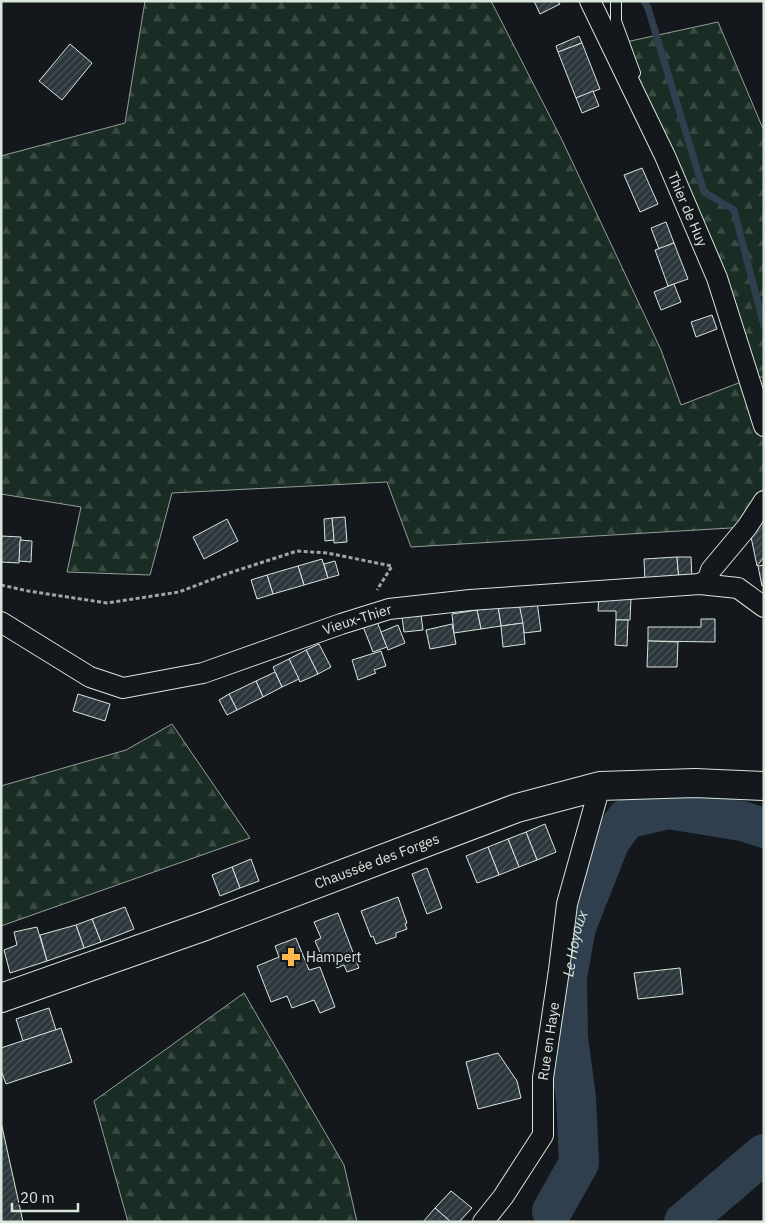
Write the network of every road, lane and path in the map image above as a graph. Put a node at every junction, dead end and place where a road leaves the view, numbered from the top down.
1 (590, 1) edge
2 (616, 1) edge
3 (642, 108) junction
4 (764, 426) edge
5 (764, 501) edge
6 (700, 584) junction
7 (1, 585) edge
8 (373, 594) dead end
9 (764, 607) edge
10 (1, 622) edge
11 (600, 786) junction
12 (764, 786) edge
13 (1, 998) edge
14 (483, 1222) edge

1 - 3 street, Thier de Huy
2 - 3 lane
3 - 4 street, Thier de Huy
5 - 6 street
6 - 9 street, Vieux-Thier
6 - 10 street, Vieux-Thier
7 - 8 path
11 - 12 main road, Chaussée des Forges
11 - 13 main road, Chaussée des Forges
11 - 14 street, Rue en Haye

